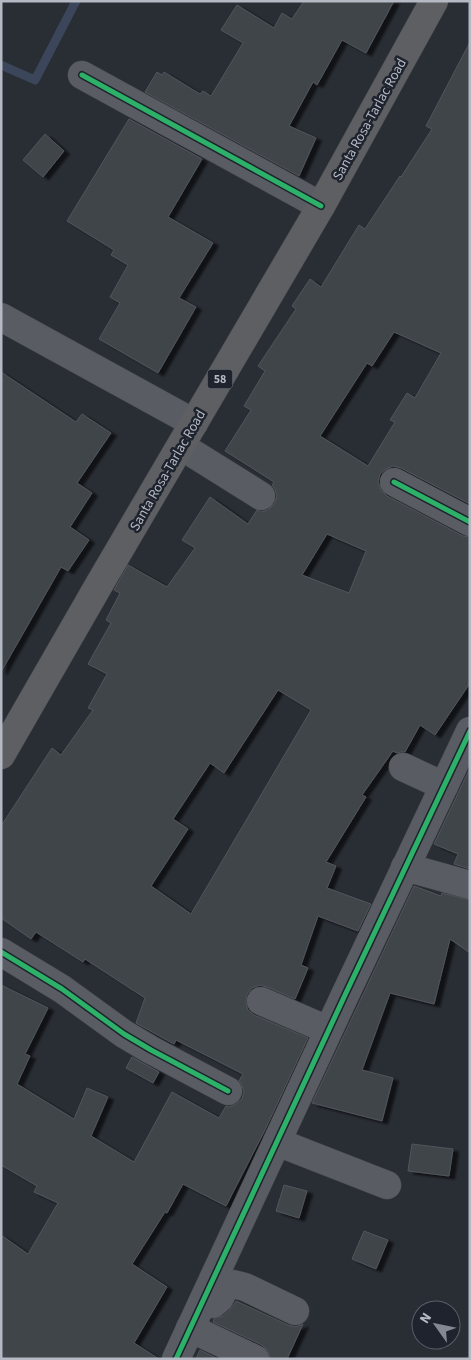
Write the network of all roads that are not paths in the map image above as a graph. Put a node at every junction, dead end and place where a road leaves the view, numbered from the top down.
1 (434, 1) edge
2 (82, 75) dead end
3 (321, 206) junction
4 (1, 317) edge
5 (187, 435) junction
6 (394, 482) dead end
7 (261, 496) dead end
8 (470, 522) edge
9 (470, 731) edge
10 (1, 754) edge
11 (403, 767) dead end
12 (444, 786) junction
13 (405, 867) junction
14 (470, 885) edge
15 (1, 952) edge
16 (261, 1001) dead end
17 (328, 1030) junction
18 (228, 1091) dead end
19 (276, 1142) junction
20 (387, 1185) dead end
21 (203, 1301) junction
22 (295, 1311) dead end
23 (190, 1328) junction
24 (176, 1359) edge
25 (256, 1359) edge

1 - 3 highway, Santa Rosa-Tarlac Road / 58
2 - 3 street
3 - 5 highway, Santa Rosa-Tarlac Road / 58
4 - 5 street
5 - 7 street
5 - 10 highway, Santa Rosa-Tarlac Road / 58
6 - 8 street
9 - 12 street
11 - 12 street
12 - 13 street
13 - 14 street
13 - 17 street
15 - 18 street
16 - 17 street
17 - 19 street
19 - 20 street
19 - 21 street
21 - 22 street
21 - 23 street
23 - 24 street
23 - 25 street

